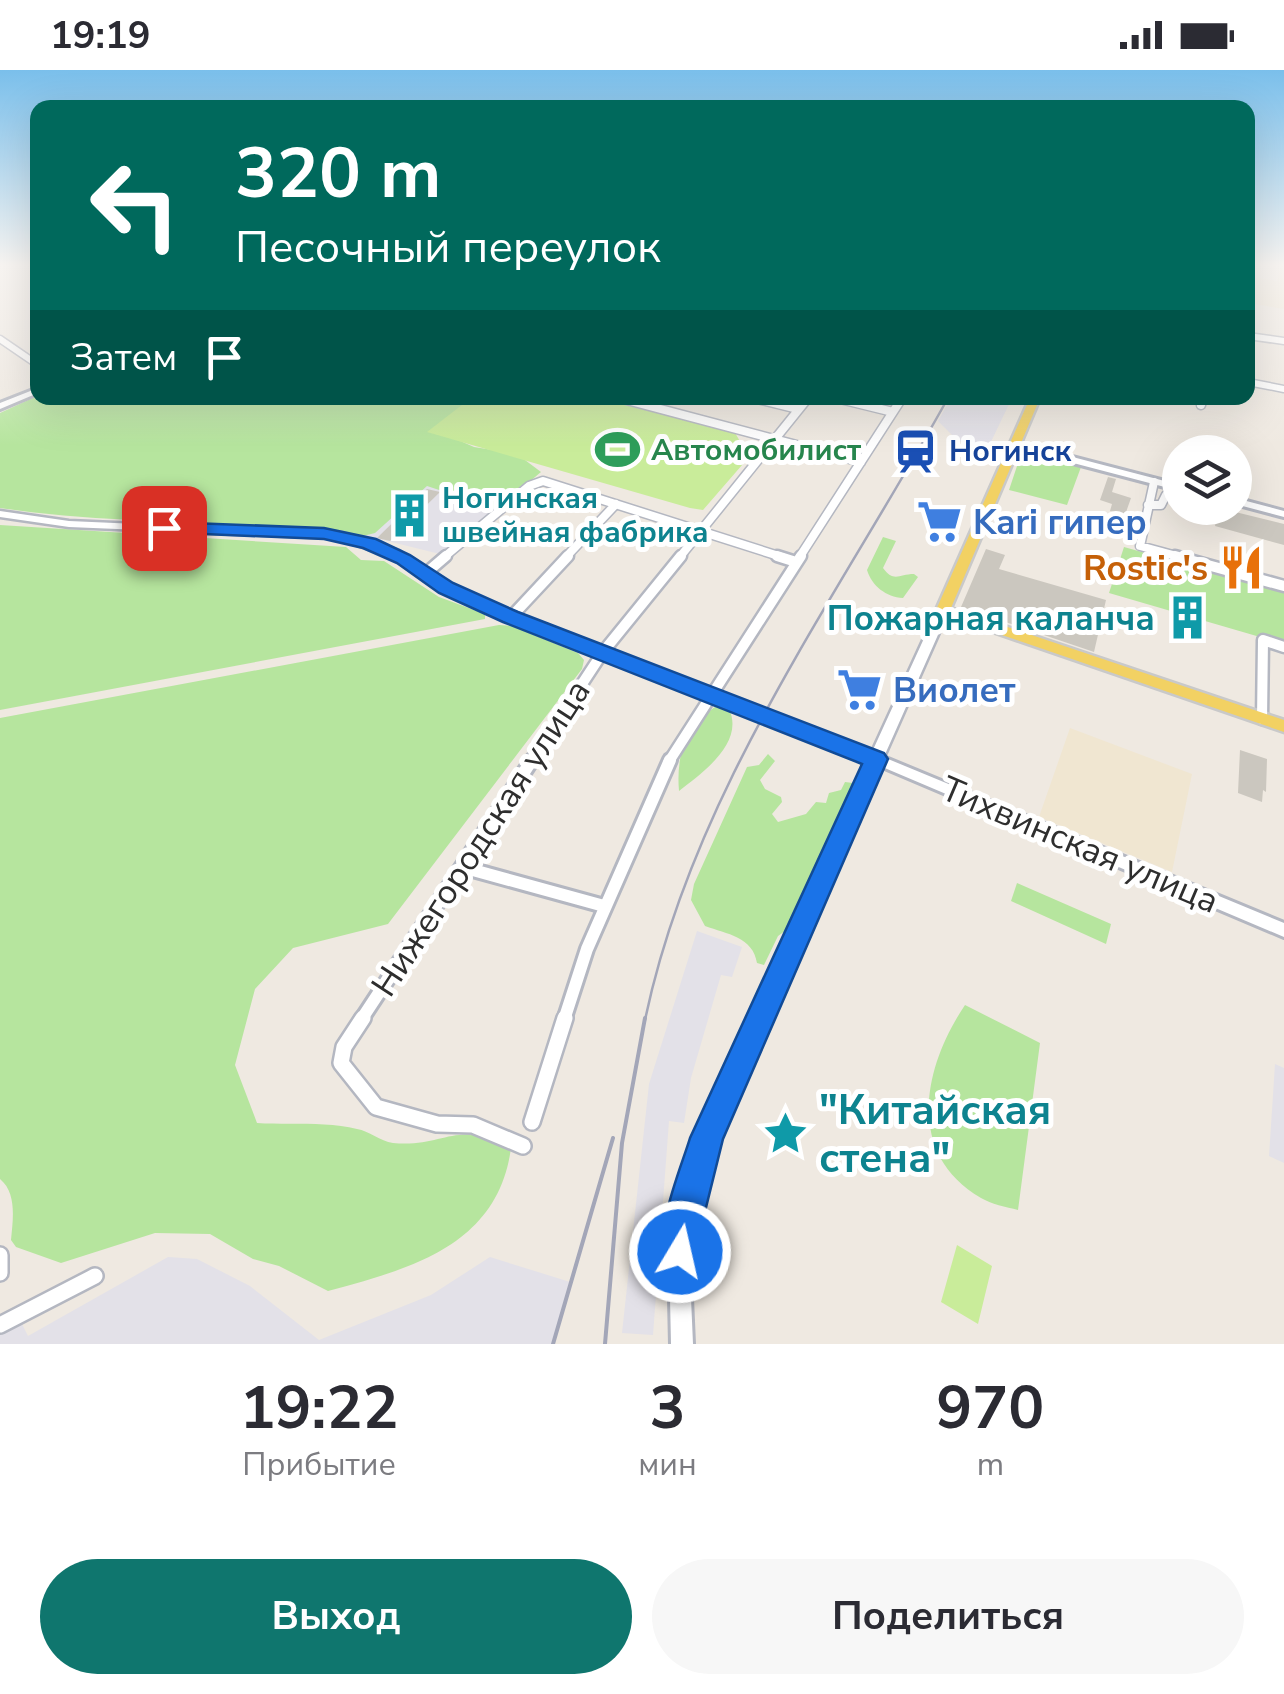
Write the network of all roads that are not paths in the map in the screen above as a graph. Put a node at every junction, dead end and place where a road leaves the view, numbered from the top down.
1 (1255, 337) edge
2 (0, 339) edge
3 (1284, 341) edge
4 (30, 360) edge
5 (1255, 384) edge
6 (1284, 390) edge
7 (30, 393) edge
8 (645, 405) edge
9 (782, 405) edge
10 (802, 405) edge
11 (864, 405) edge
12 (898, 405) edge
13 (1032, 405) edge
14 (0, 406) edge
15 (798, 409) junction
16 (893, 412) junction
17 (774, 438) junction
18 (1015, 445) junction
19 (861, 462) junction
20 (1154, 482) junction
21 (1162, 484) edge
22 (1162, 502) edge
23 (616, 504) junction
24 (1148, 504) junction
25 (1252, 506) edge
26 (0, 514) edge
27 (1284, 514) edge
28 (700, 529) junction
29 (796, 562) junction
30 (425, 574) junction
31 (1284, 586) edge
32 (943, 610) junction
33 (510, 617) junction
34 (1284, 646) edge
35 (603, 652) junction
36 (710, 694) junction
37 (1262, 719) junction
38 (1284, 726) edge
39 (876, 759) junction
40 (462, 867) junction
41 (604, 906) junction
42 (1284, 930) edge
43 (532, 1122) dead end
44 (523, 1146) dead end
45 (0, 1255) edge
46 (0, 1273) edge
47 (96, 1276) dead end
48 (0, 1325) edge
49 (682, 1344) edge

1 - 3 street
2 - 4 street
5 - 6 street
7 - 14 street
8 - 17 street
9 - 15 street
10 - 15 street, Нижегородская улица
11 - 16 street
12 - 16 street
13 - 18 main road
15 - 17 street, Нижегородская улица
16 - 19 street
17 - 19 street
17 - 28 street, Нижегородская улица
18 - 20 street
18 - 32 main road
19 - 29 street
20 - 21 street
20 - 24 street
22 - 24 street
23 - 28 street
23 - 30 street
23 - 33 street
24 - 31 street
25 - 27 street
26 - 30 main road
28 - 29 street
28 - 35 street, Нижегородская улица
29 - 36 street
30 - 33 main road
32 - 37 main road
32 - 39 main road
33 - 35 main road
34 - 37 street
35 - 36 main road
35 - 40 street, Нижегородская улица
36 - 39 main road
36 - 41 street
37 - 38 main road
39 - 42 street, Тихвинская улица
39 - 49 street
40 - 41 street
40 - 44 street, Нижегородская улица
41 - 43 street
45 - 46 street
47 - 48 street

